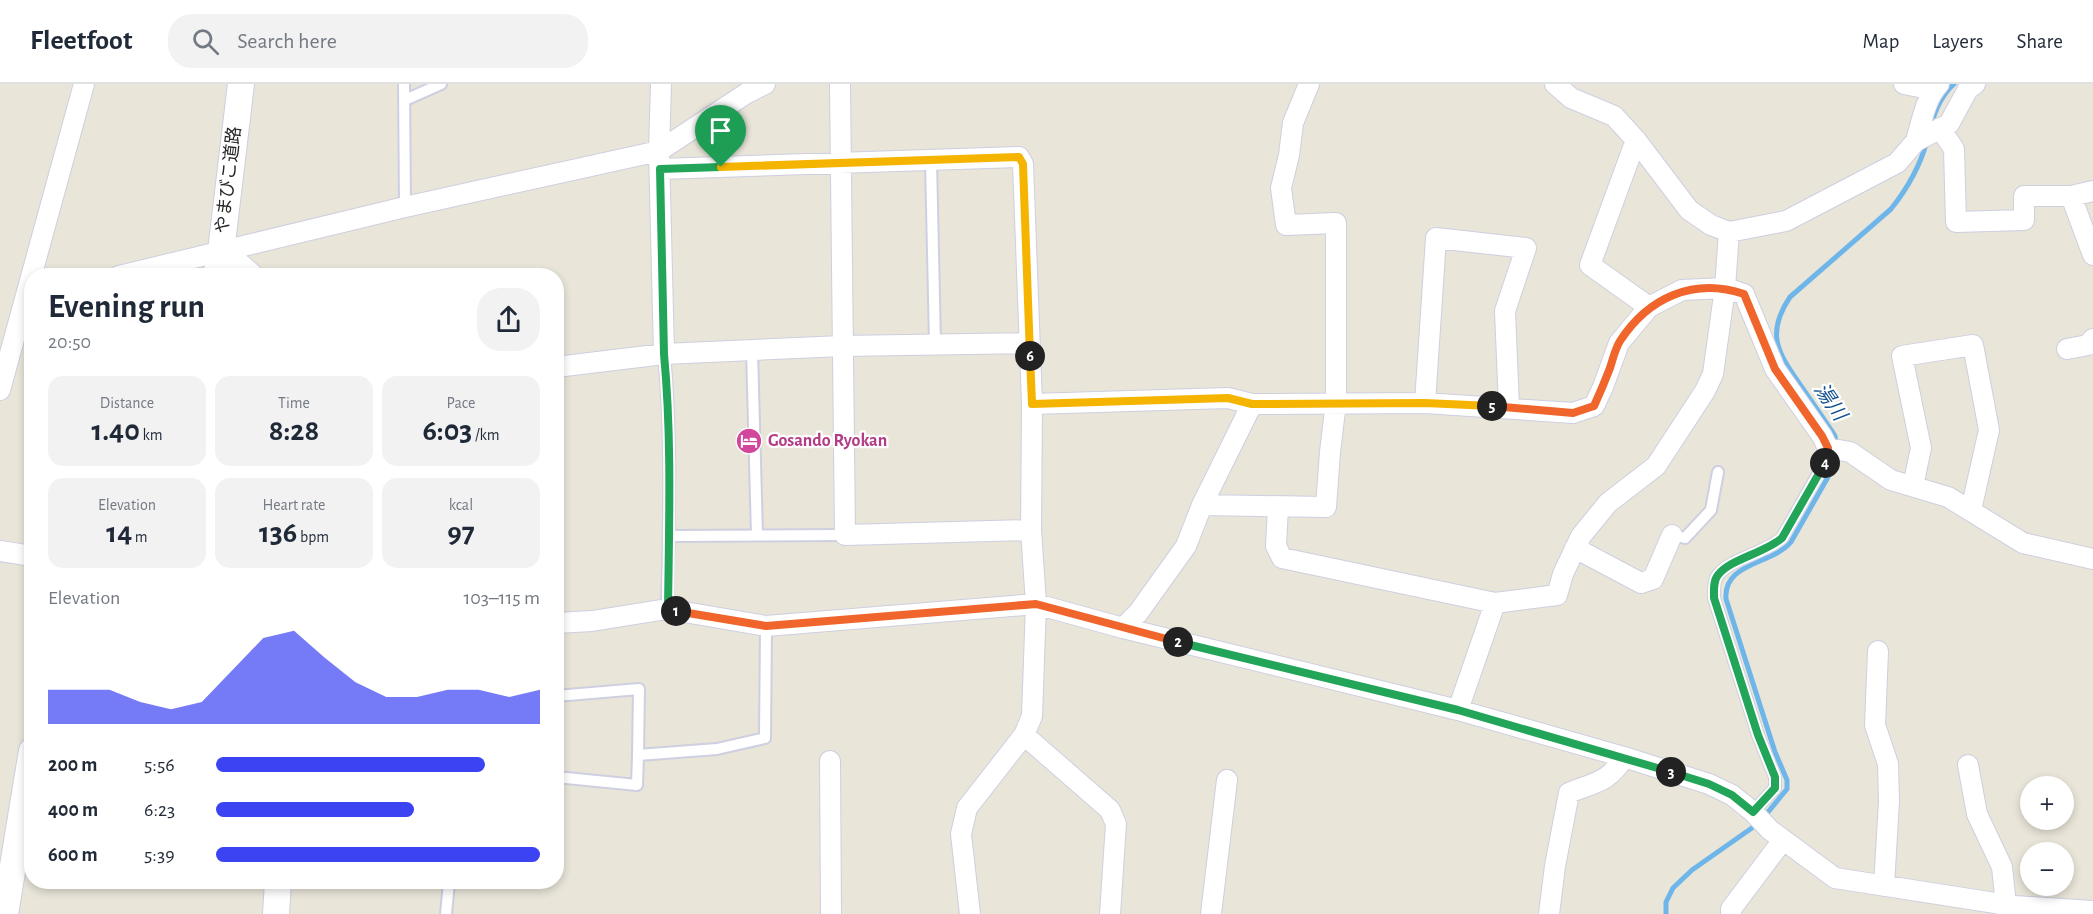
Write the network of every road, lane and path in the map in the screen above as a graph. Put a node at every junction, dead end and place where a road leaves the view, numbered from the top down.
1 (84, 84) edge
2 (241, 84) edge
3 (404, 84) edge
4 (441, 84) edge
5 (661, 84) edge
6 (765, 84) edge
7 (840, 84) edge
8 (1309, 84) edge
9 (1904, 84) edge
10 (1975, 84) edge
11 (1564, 86) edge
12 (1937, 87) edge
13 (405, 100) junction
14 (1940, 129) junction
15 (1636, 140) junction
16 (1916, 141) junction
17 (659, 160) junction
18 (931, 160) junction
19 (842, 162) junction
20 (2093, 191) edge
21 (2071, 196) junction
22 (405, 207) junction
23 (1729, 232) junction
24 (221, 251) junction
25 (2093, 255) edge
26 (38, 268) edge
27 (152, 268) edge
28 (218, 268) edge
29 (241, 268) edge
30 (1725, 288) junction
31 (1649, 307) junction
32 (24, 325) edge
33 (2093, 339) edge
34 (1029, 342) junction
35 (935, 344) junction
36 (842, 346) junction
37 (2067, 349) dead end
38 (752, 351) junction
39 (664, 354) junction
40 (564, 367) edge
41 (0, 390) edge
42 (1336, 402) junction
43 (1425, 403) junction
44 (1032, 404) junction
45 (1252, 404) junction
46 (1509, 407) junction
47 (1828, 448) junction
48 (1718, 472) dead end
49 (1913, 486) junction
50 (1202, 505) junction
51 (1278, 507) junction
52 (1971, 510) junction
53 (1031, 530) junction
54 (757, 535) junction
55 (845, 535) junction
56 (1672, 535) joint
57 (669, 536) junction
58 (1575, 548) junction
59 (0, 551) edge
60 (24, 555) edge
61 (2093, 559) edge
62 (1496, 603) junction
63 (1036, 604) junction
64 (668, 609) junction
65 (564, 623) edge
66 (766, 626) junction
67 (1124, 628) junction
68 (1878, 651) dead end
69 (564, 695) edge
70 (1458, 710) junction
71 (1024, 735) junction
72 (638, 755) junction
73 (1624, 757) junction
74 (830, 761) dead end
75 (1968, 765) dead end
76 (564, 778) edge
77 (1227, 780) dead end
78 (24, 796) edge
79 (1753, 812) junction
80 (1783, 840) junction
81 (1884, 886) junction
82 (278, 889) edge
83 (448, 889) edge
84 (2007, 910) edge
85 (2093, 911) edge
86 (5, 914) edge
87 (276, 914) edge
88 (446, 914) edge
89 (831, 914) edge
90 (970, 914) edge
91 (1110, 914) edge
92 (1211, 914) edge
93 (1549, 914) edge
94 (1731, 914) edge

1 - 26 street
2 - 24 street, やまびこ道路
3 - 13 lane
4 - 13 lane
5 - 17 street
6 - 17 street
7 - 19 street
8 - 42 street
9 - 12 street
10 - 14 street
11 - 15 street
12 - 16 street
13 - 22 lane
14 - 16 street
14 - 21 street
15 - 23 street
15 - 31 street
16 - 23 street
17 - 19 street
17 - 22 street
17 - 39 street
18 - 19 street
18 - 34 street
18 - 35 lane
19 - 36 street
20 - 21 street
21 - 25 street
22 - 24 street
23 - 30 street
24 - 27 street
24 - 28 street, やまびこ道路
24 - 29 street
30 - 31 street
30 - 47 street
30 - 58 street
31 - 46 street
32 - 41 street
33 - 37 street
34 - 35 street
34 - 44 street
35 - 36 street
36 - 38 street
36 - 55 street
38 - 39 street
38 - 54 lane
39 - 40 street
39 - 57 lane
42 - 43 street
42 - 45 street
42 - 51 street
43 - 46 street
43 - 46 street
44 - 45 street
44 - 53 street
45 - 50 street
47 - 49 street
47 - 79 lane
48 - 56 lane
49 - 52 street
49 - 52 street
50 - 51 street
50 - 67 street
51 - 62 street
52 - 61 street
53 - 55 street
53 - 63 street
54 - 55 lane
54 - 57 lane
56 - 58 street
57 - 64 lane
58 - 62 street
59 - 60 street
62 - 70 street
63 - 66 street
63 - 67 street
63 - 71 street
64 - 65 street
64 - 66 street
66 - 72 lane
67 - 70 street
68 - 81 street
69 - 72 lane
70 - 73 street
71 - 90 street
71 - 91 street
72 - 76 lane
73 - 79 street
73 - 93 street
74 - 89 street
75 - 84 street
77 - 92 street
78 - 86 street
79 - 80 street
80 - 81 street
80 - 94 street
81 - 84 street
82 - 87 street
83 - 88 lane
84 - 85 street

